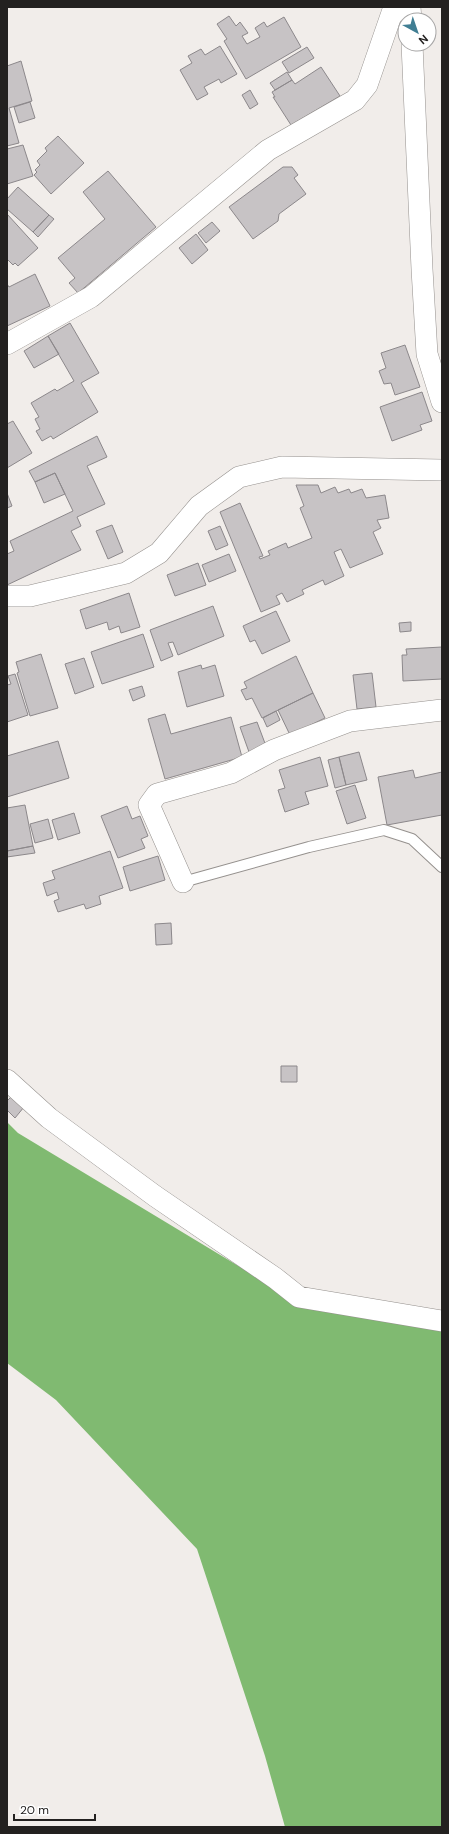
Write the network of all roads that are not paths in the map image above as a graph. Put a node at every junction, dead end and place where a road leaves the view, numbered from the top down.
1 (394, 7) edge
2 (412, 52) edge
3 (7, 344) edge
4 (442, 402) edge
5 (442, 470) edge
6 (7, 596) edge
7 (442, 710) edge
8 (442, 867) edge
9 (183, 882) joint
10 (7, 1080) edge
11 (442, 1322) edge

1 - 3 street
2 - 4 street
5 - 6 street
7 - 9 street
8 - 9 lane
10 - 11 street

